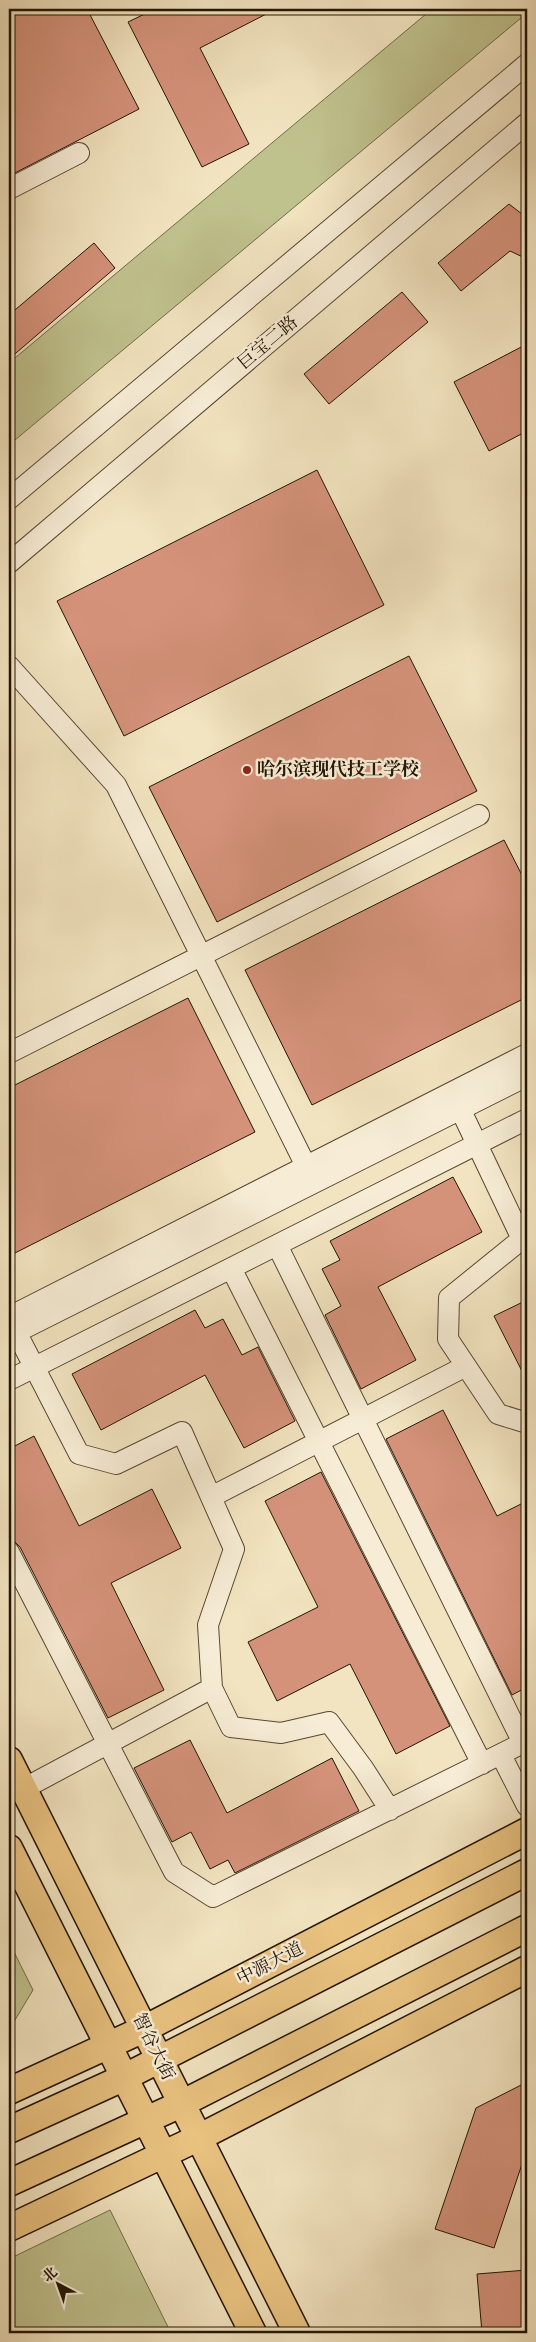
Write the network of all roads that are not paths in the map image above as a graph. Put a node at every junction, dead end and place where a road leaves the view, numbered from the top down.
1 (527, 64) edge
2 (527, 123) edge
3 (79, 153) dead end
4 (9, 190) edge
5 (9, 499) edge
6 (9, 563) edge
7 (9, 666) edge
8 (479, 814) dead end
9 (201, 956) junction
10 (9, 1053) edge
11 (527, 1054) edge
12 (527, 1076) edge
13 (456, 1101) junction
14 (527, 1119) edge
15 (477, 1144) junction
16 (306, 1166) junction
17 (277, 1245) junction
18 (231, 1268) junction
19 (11, 1326) edge
20 (466, 1366) junction
21 (34, 1368) junction
22 (9, 1380) edge
23 (362, 1419) junction
24 (527, 1423) edge
25 (318, 1441) junction
26 (211, 1497) junction
27 (9, 1552) edge
28 (212, 1688) junction
29 (525, 1742) edge
30 (108, 1744) junction
31 (501, 1755) junction
32 (9, 1760) edge
33 (482, 1764) junction
34 (23, 1789) junction
35 (527, 1806) edge
36 (390, 1810) junction
37 (527, 1831) edge
38 (9, 1848) edge
39 (527, 1872) edge
40 (527, 1928) edge
41 (527, 1969) edge
42 (144, 2029) junction
43 (108, 2047) junction
44 (159, 2058) junction
45 (123, 2078) junction
46 (9, 2091) edge
47 (181, 2104) junction
48 (146, 2120) junction
49 (9, 2130) edge
50 (198, 2138) junction
51 (163, 2154) junction
52 (9, 2183) edge
53 (9, 2228) edge
54 (253, 2333) edge
55 (296, 2333) edge

1 - 5 street
2 - 6 street, 巨宝二路
3 - 4 street
7 - 9 street
8 - 9 street
9 - 10 street
9 - 16 street
11 - 13 street
12 - 13 street
13 - 15 street
13 - 16 street
13 - 19 street
14 - 15 street
15 - 17 street
15 - 20 street
16 - 19 street
17 - 18 street
17 - 23 street
18 - 21 street
18 - 25 street
19 - 21 street
20 - 23 street
20 - 24 street
21 - 22 street
21 - 26 street
23 - 25 street
23 - 29 street
25 - 26 street
25 - 33 street
26 - 28 street
27 - 30 street
28 - 30 street
28 - 36 street
29 - 31 street
30 - 34 street
30 - 36 street
31 - 33 street
31 - 35 street
32 - 34 main road, 智谷大街
33 - 36 street
34 - 42 main road, 智谷大街
37 - 42 main road, 中源大道
38 - 43 main road
39 - 44 main road, 中源大道
40 - 47 main road
41 - 50 main road
42 - 43 main road, 中源大道
42 - 44 main road, 智谷大街
43 - 45 main road
43 - 46 main road, 中源大道
44 - 45 main road, 中源大道
44 - 47 main road, 智谷大街
45 - 48 main road
45 - 49 main road, 中源大道
47 - 48 main road
47 - 50 main road, 智谷大街
48 - 51 main road
48 - 52 main road
50 - 51 main road
50 - 55 main road, 智谷大街
51 - 53 main road
51 - 54 main road

